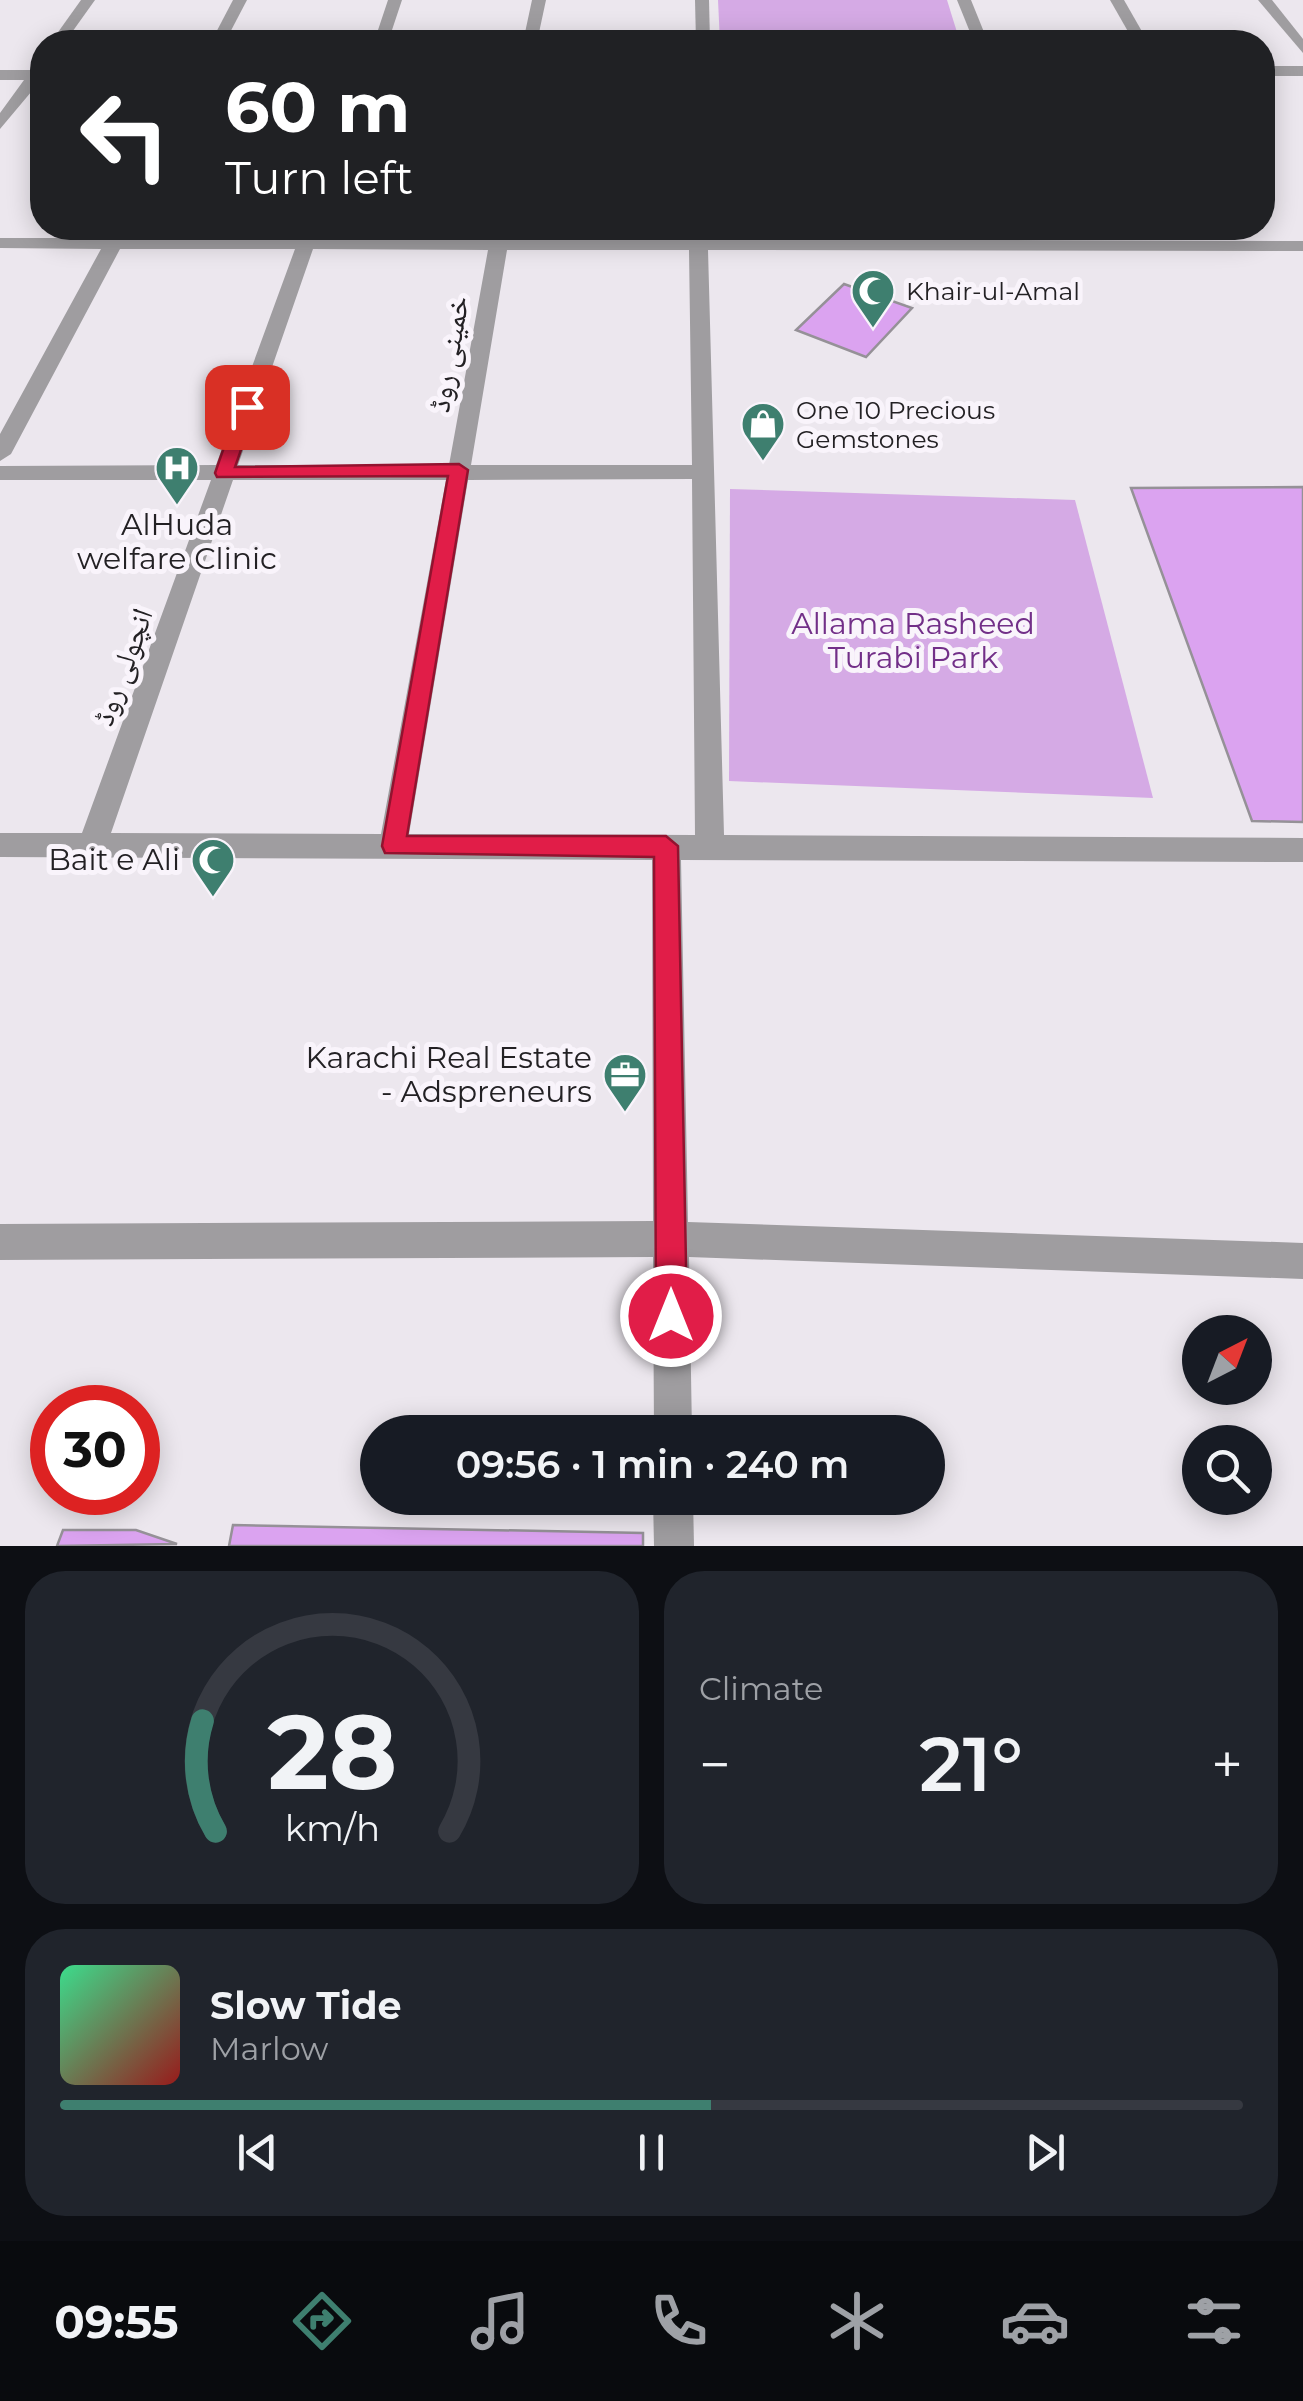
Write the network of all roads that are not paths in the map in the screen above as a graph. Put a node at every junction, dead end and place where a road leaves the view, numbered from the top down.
1 (88, 0) edge
2 (240, 0) edge
3 (395, 0) edge
4 (539, 0) edge
5 (702, 0) edge
6 (964, 0) edge
7 (1118, 0) edge
8 (1265, 0) edge
9 (67, 30) edge
10 (224, 30) edge
11 (385, 30) edge
12 (533, 30) edge
13 (702, 30) edge
14 (976, 30) edge
15 (1134, 30) edge
16 (1303, 50) edge
17 (1275, 71) edge
18 (1303, 71) edge
19 (30, 73) edge
20 (0, 76) edge
21 (30, 85) edge
22 (0, 124) edge
23 (34, 240) edge
24 (115, 240) edge
25 (306, 240) edge
26 (499, 240) edge
27 (697, 240) edge
28 (1120, 240) edge
29 (1245, 240) edge
30 (0, 242) edge
31 (1248, 246) junction
32 (1303, 246) edge
33 (0, 454) edge
34 (459, 470) junction
35 (704, 472) junction
36 (0, 473) edge
37 (224, 473) junction
38 (0, 844) edge
39 (92, 845) junction
40 (394, 846) junction
41 (666, 846) junction
42 (710, 847) junction
43 (1303, 850) edge
44 (670, 1239) junction
45 (0, 1242) edge
46 (1303, 1261) edge
47 (673, 1415) edge
48 (674, 1515) edge
49 (674, 1546) edge

1 - 9 street
2 - 10 street
3 - 11 street
4 - 12 street
5 - 13 street
6 - 14 street
7 - 15 street
8 - 16 street
17 - 18 street
19 - 20 street
21 - 22 street
23 - 30 street
24 - 33 street
25 - 37 street, انچولی روڈ
26 - 34 street, خمینی روڈ
27 - 35 street
28 - 31 street
29 - 31 street
31 - 32 street
34 - 35 street
34 - 37 street
34 - 40 street, خمینی روڈ
35 - 42 street
36 - 37 street
37 - 39 street, انچولی روڈ
38 - 39 street
39 - 40 street
40 - 41 street
41 - 42 street
41 - 44 street
42 - 43 street
44 - 45 street
44 - 46 street
44 - 47 street
48 - 49 street

